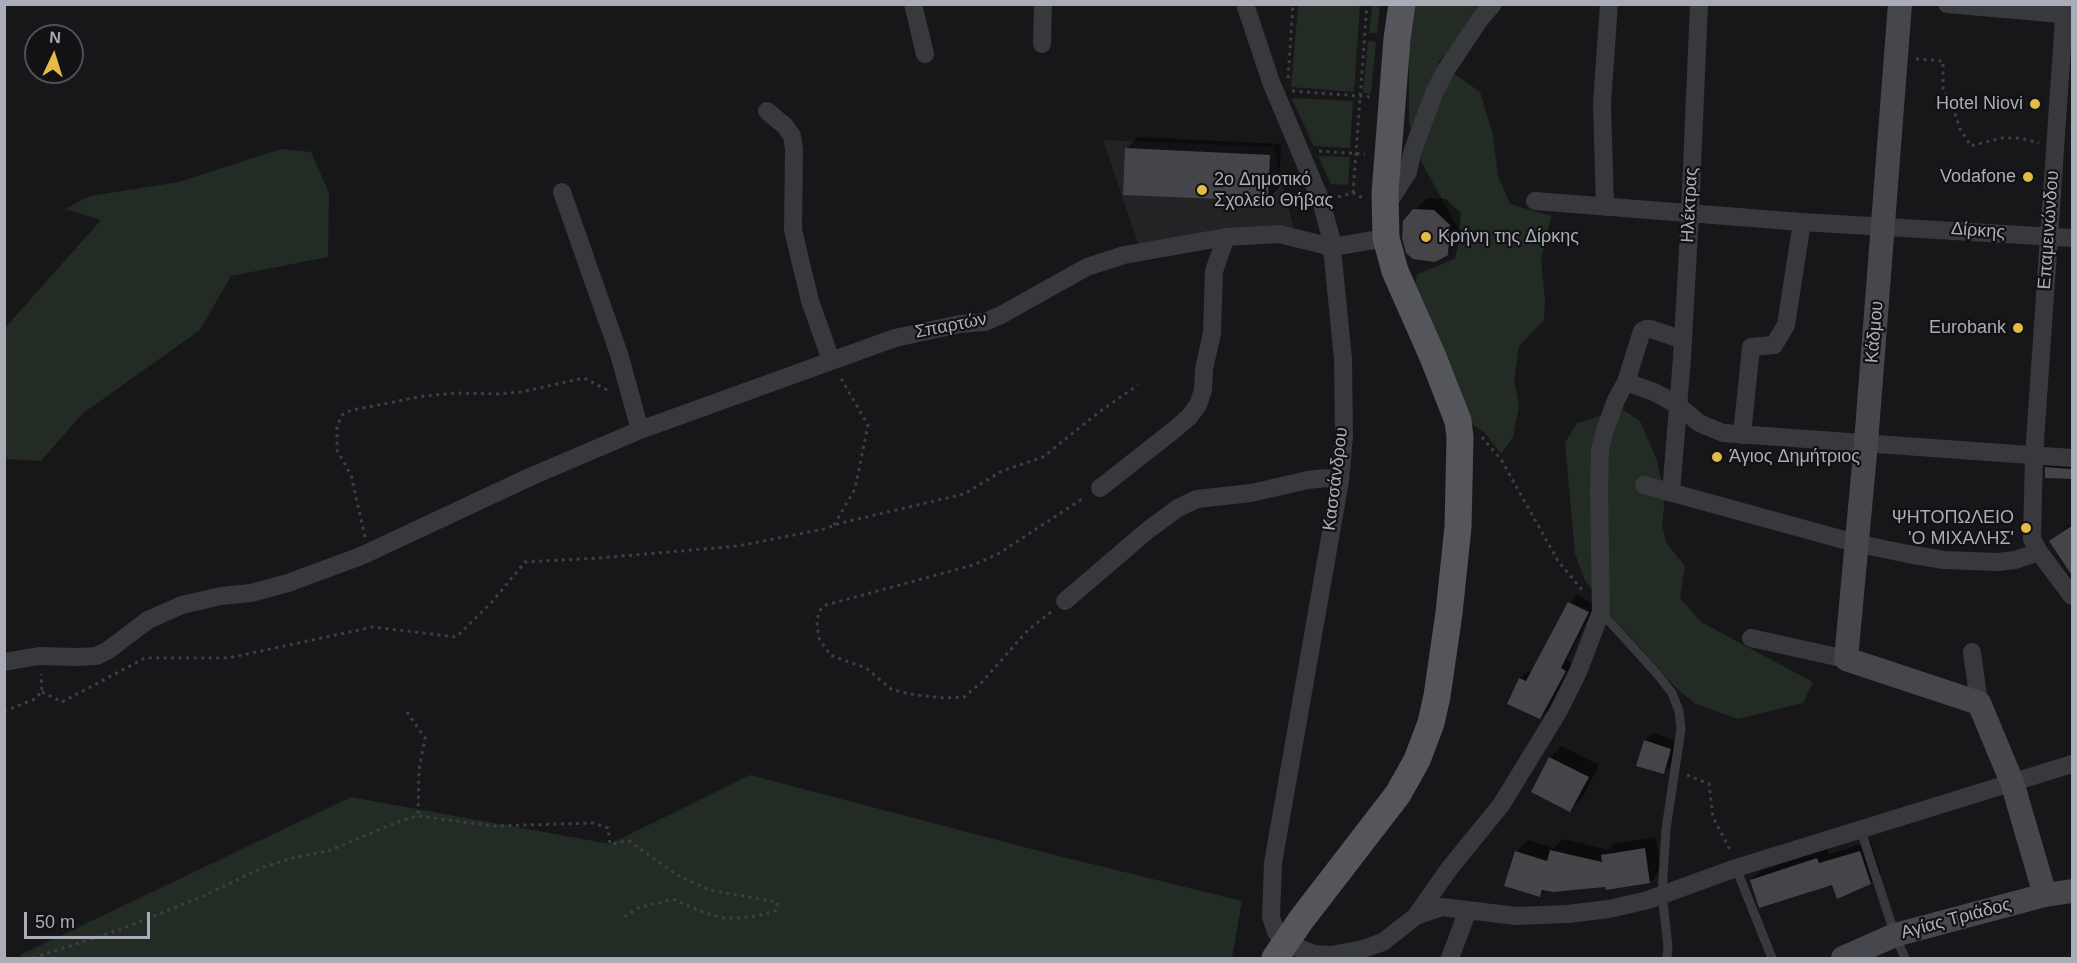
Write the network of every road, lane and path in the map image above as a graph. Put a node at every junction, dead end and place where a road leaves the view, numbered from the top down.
1 (913, 4) edge
2 (1043, 4) edge
3 (1245, 4) edge
4 (1293, 4) edge
5 (1367, 4) edge
6 (1402, 4) edge
7 (1493, 4) edge
8 (1609, 4) edge
9 (1698, 4) edge
10 (1900, 4) edge
11 (1947, 4) edge
12 (2067, 12) edge
13 (1042, 44) dead end
14 (925, 54) dead end
15 (1896, 58) junction
16 (1288, 80) dead end
17 (1287, 91) dead end
18 (1360, 97) junction
19 (1374, 98) dead end
20 (767, 111) dead end
21 (2055, 145) junction
22 (1316, 150) dead end
23 (1356, 153) junction
24 (1365, 154) dead end
25 (562, 192) dead end
26 (1353, 193) dead end
27 (1535, 201) dead end
28 (1605, 207) junction
29 (1385, 208) junction
30 (1690, 213) junction
31 (1802, 222) junction
32 (1883, 226) junction
33 (2049, 236) junction
34 (1226, 237) junction
35 (1386, 238) junction
36 (2073, 238) edge
37 (1332, 247) junction
38 (1683, 340) junction
39 (831, 360) junction
40 (1626, 382) junction
41 (1138, 385) dead end
42 (634, 404) junction
43 (1678, 405) junction
44 (1458, 421) junction
45 (640, 430) junction
46 (1742, 435) junction
47 (1866, 442) junction
48 (2034, 456) junction
49 (2073, 458) edge
50 (1340, 481) junction
51 (1644, 485) dead end
52 (1100, 488) joint
53 (1671, 493) junction
54 (834, 525) junction
55 (1855, 543) junction
56 (370, 552) junction
57 (2039, 552) junction
58 (2073, 596) edge
59 (1065, 601) joint
60 (1601, 612) junction
61 (1750, 638) dead end
62 (1971, 652) dead end
63 (39, 656) junction
64 (1846, 659) junction
65 (4, 662) edge
66 (42, 692) junction
67 (1979, 703) junction
68 (4, 711) edge
69 (407, 712) dead end
70 (2073, 764) edge
71 (1676, 771) junction
72 (2012, 782) junction
73 (418, 816) junction
74 (1861, 831) junction
75 (1733, 860) junction
76 (2073, 891) edge
77 (1662, 894) junction
78 (2045, 895) junction
79 (1468, 910) junction
80 (1416, 916) junction
81 (623, 918) dead end
82 (1895, 935) junction
83 (1280, 950) edge
84 (33, 958) edge
85 (1450, 958) edge
86 (1667, 958) edge
87 (1772, 958) edge
88 (1843, 958) edge
89 (1905, 958) edge

1 - 14 street
2 - 13 street
3 - 37 street, Κασσάνδρου
4 - 16 path
5 - 18 path
6 - 29 main road
7 - 29 street
8 - 28 street
9 - 30 street, Ηλέκτρας
10 - 15 main road, Κάδμου
11 - 12 street
12 - 21 street, Επαμεινώνδου
15 - 21 path
15 - 32 main road, Κάδμου
17 - 18 path
18 - 19 path
18 - 23 path
20 - 39 street
21 - 33 street, Επαμεινώνδου
22 - 23 path
23 - 24 path
23 - 26 path
25 - 42 street
27 - 28 street, Δίρκης
28 - 30 street, Δίρκης
29 - 35 main road
30 - 31 street, Δίρκης
30 - 38 street, Ηλέκτρας
31 - 32 street, Δίρκης
31 - 46 street
32 - 33 street, Δίρκης
32 - 47 main road, Κάδμου
33 - 36 street, Δίρκης
33 - 48 street, Επαμεινώνδου
34 - 37 street, Σπαρτών
34 - 39 street, Σπαρτών
34 - 52 street
35 - 37 street
35 - 44 main road
37 - 50 street, Κασσάνδρου
38 - 40 street
38 - 43 street, Ηλέκτρας
39 - 45 street, Σπαρτών
39 - 54 path
40 - 43 street
40 - 60 street
41 - 54 path
42 - 45 street
42 - 56 path
43 - 46 street
43 - 53 street, Ηλέκτρας
44 - 60 path
44 - 83 main road
45 - 56 street, Σπαρτών
46 - 47 street
47 - 48 street
47 - 55 main road, Κάδμου
48 - 49 street
48 - 57 street, Επαμεινώνδου
50 - 59 street
50 - 83 street, Κασσάνδρου
51 - 53 street
52 - 59 path
53 - 55 street
54 - 66 path
55 - 57 street
55 - 64 main road, Κάδμου
56 - 63 street, Σπαρτών
57 - 58 street
60 - 71 lane
60 - 80 street
61 - 64 street
62 - 67 street
63 - 65 street, Σπαρτών
63 - 66 path
64 - 67 main road
66 - 68 path
67 - 72 main road
69 - 73 path
70 - 72 street
71 - 75 path
71 - 77 lane
72 - 74 street
72 - 78 main road
73 - 81 path
73 - 84 path
74 - 75 street
74 - 82 lane
75 - 77 street
75 - 87 lane
76 - 78 main road, Αγίας Τριάδος
77 - 79 street
77 - 86 lane
78 - 82 main road, Αγίας Τριάδος
79 - 80 street
79 - 85 street
80 - 83 street
82 - 88 main road, Αγίας Τριάδος
82 - 89 lane

